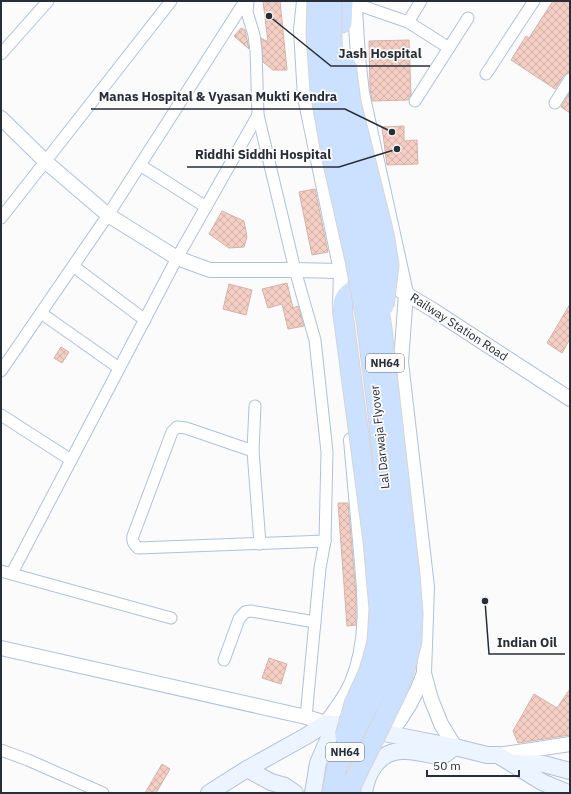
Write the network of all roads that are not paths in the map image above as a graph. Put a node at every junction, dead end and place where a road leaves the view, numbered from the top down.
1 (48, 1) edge
2 (171, 1) edge
3 (246, 1) edge
4 (304, 1) edge
5 (317, 1) edge
6 (332, 1) edge
7 (421, 1) edge
8 (534, 1) edge
9 (351, 2) edge
10 (468, 18) dead end
11 (408, 22) junction
12 (449, 48) junction
13 (1, 54) edge
14 (486, 74) dead end
15 (570, 79) edge
16 (415, 102) dead end
17 (555, 103) dead end
18 (258, 115) junction
19 (1, 118) edge
20 (46, 162) junction
21 (140, 165) junction
22 (206, 207) junction
23 (108, 215) junction
24 (1, 218) edge
25 (177, 258) junction
26 (73, 266) junction
27 (295, 270) junction
28 (341, 271) junction
29 (385, 283) junction
30 (406, 293) junction
31 (41, 313) junction
32 (145, 320) junction
33 (382, 329) junction
34 (119, 368) junction
35 (1, 371) edge
36 (570, 399) edge
37 (255, 406) dead end
38 (1, 415) edge
39 (253, 451) junction
40 (71, 460) junction
41 (325, 541) junction
42 (260, 544) junction
43 (6, 572) edge
44 (171, 618) dead end
45 (315, 622) junction
46 (1, 648) edge
47 (224, 660) dead end
48 (424, 673) junction
49 (306, 717) junction
50 (330, 723) junction
51 (389, 734) junction
52 (570, 744) edge
53 (455, 747) junction
54 (1, 750) edge
55 (498, 755) junction
56 (512, 763) junction
57 (337, 766) junction
58 (247, 769) junction
59 (570, 771) edge
60 (103, 793) edge
61 (209, 793) edge
62 (295, 793) edge
63 (313, 793) edge
64 (332, 793) edge
65 (350, 793) edge
66 (364, 793) edge
67 (568, 793) edge

1 - 13 street
2 - 20 street
3 - 18 street
3 - 21 street
4 - 28 street
5 - 57 highway, Lal Darwaja Flyover / NH64, bridge
6 - 33 highway, Lal Darwaja Flyover / NH64, bridge
7 - 11 street
8 - 14 street
9 - 11 street
9 - 30 street
9 - 33 highway, bridge
10 - 12 street
11 - 12 street
12 - 16 street
15 - 17 street
18 - 22 street
18 - 27 street
19 - 20 street, Railway Station Road
20 - 23 street, Railway Station Road
20 - 24 street
21 - 22 street
21 - 23 street
22 - 25 street
23 - 25 street, Railway Station Road
23 - 26 street
25 - 27 street, Railway Station Road
25 - 32 street
26 - 31 street
26 - 32 street
27 - 28 street, Railway Station Road
27 - 41 street
28 - 29 street, Railway Station Road
28 - 50 street
29 - 30 street, Railway Station Road
29 - 57 highway, bridge
30 - 36 street, Railway Station Road
30 - 48 street
31 - 34 street
31 - 35 street
32 - 34 street
33 - 65 highway, Lal Darwaja Flyover / NH64, bridge
34 - 40 street
37 - 39 street
38 - 40 street
39 - 42 street
39 - 42 street
40 - 43 street
41 - 42 street
41 - 45 street
43 - 44 street
45 - 47 street
45 - 49 street
46 - 49 street
48 - 51 street
48 - 53 street
49 - 50 street
50 - 51 main road
50 - 58 main road
50 - 63 main road
51 - 53 main road
52 - 55 street
53 - 55 main road
53 - 66 main road
54 - 60 street
55 - 56 main road
56 - 59 main road
56 - 67 main road
57 - 64 highway, Lal Darwaja Flyover / NH64, bridge
58 - 61 main road
58 - 62 main road

